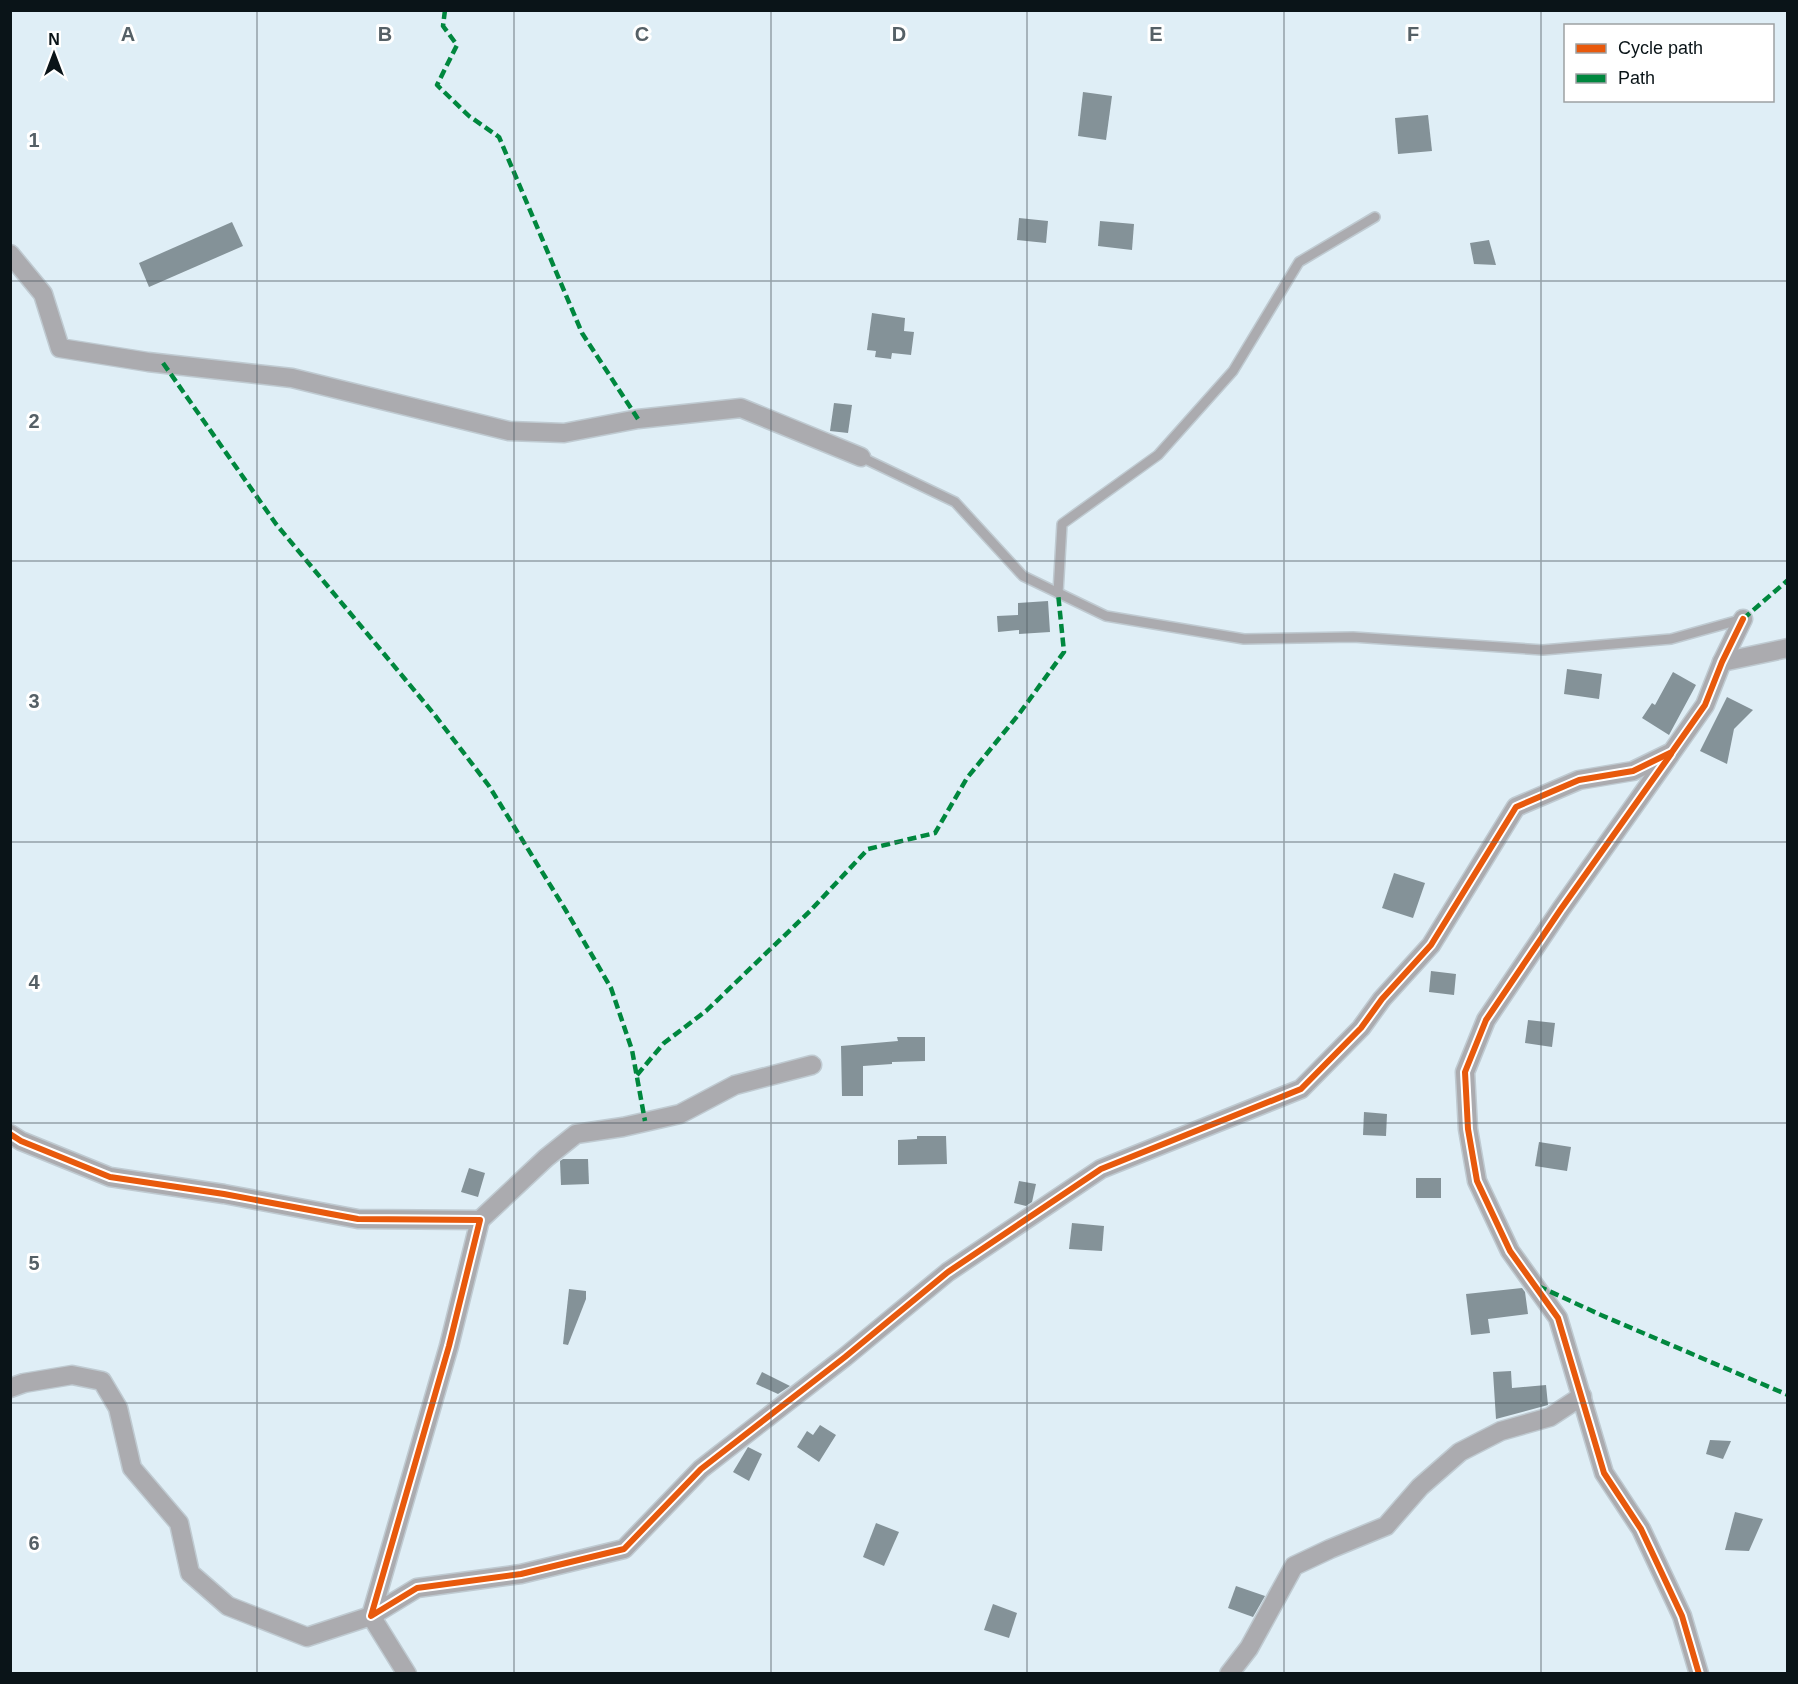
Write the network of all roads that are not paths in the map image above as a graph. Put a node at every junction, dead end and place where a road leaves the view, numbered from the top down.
1 (1375, 217) dead end
2 (10, 255) edge
3 (861, 457) joint
4 (1058, 593) junction
5 (1743, 619) joint
6 (1788, 648) edge
7 (1722, 662) junction
8 (1672, 752) junction
9 (812, 1065) dead end
10 (10, 1134) edge
11 (480, 1220) junction
12 (10, 1388) edge
13 (1582, 1396) junction
14 (371, 1616) junction
15 (407, 1674) edge
16 (1228, 1674) edge
17 (1699, 1674) edge

1 - 4 lane
2 - 3 street
3 - 4 lane
4 - 5 lane
5 - 7 street
6 - 7 street
7 - 8 street
8 - 13 street
8 - 14 street
9 - 11 street
10 - 11 street
11 - 14 street
12 - 14 street
13 - 16 street
13 - 17 street
14 - 15 street

